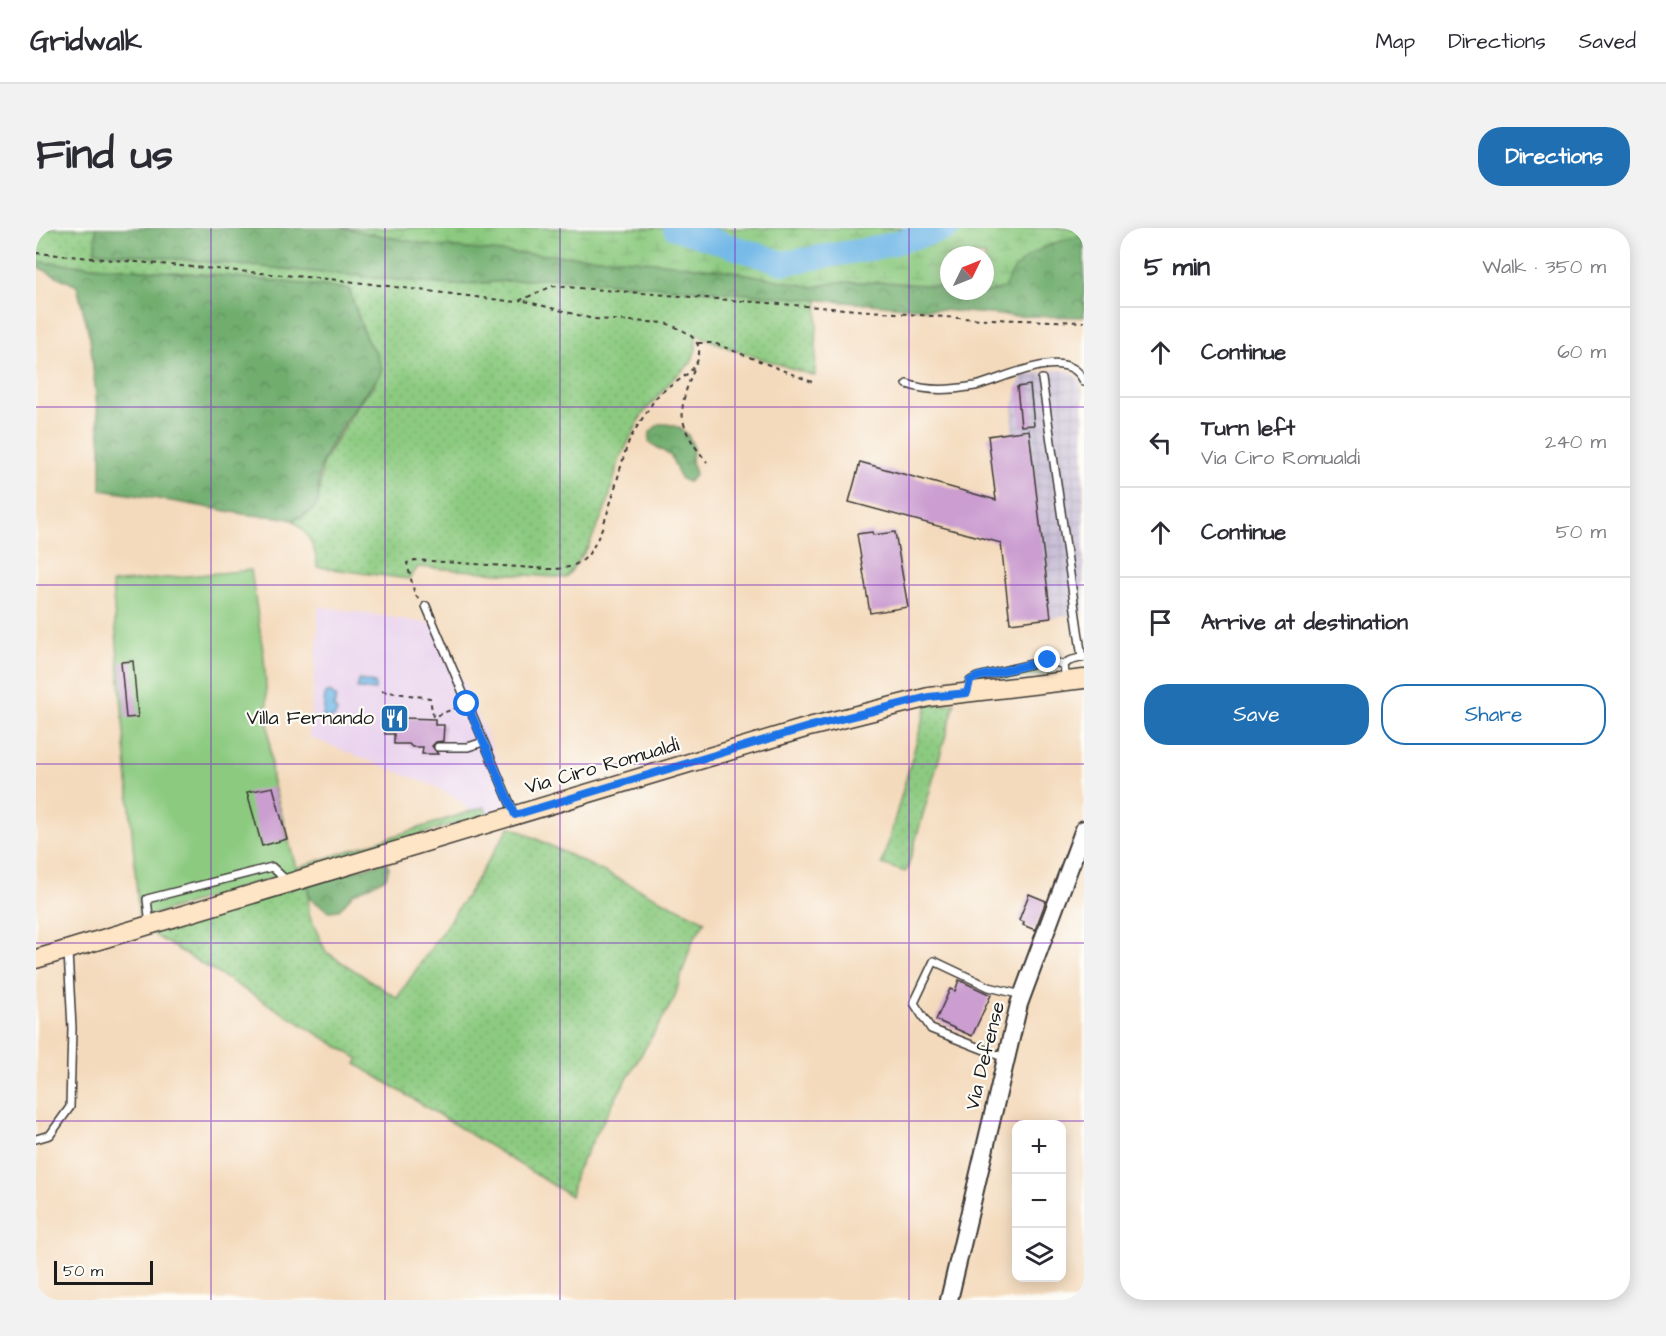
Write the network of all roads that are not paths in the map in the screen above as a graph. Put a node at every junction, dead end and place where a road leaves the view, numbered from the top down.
1 (1042, 379) dead end
2 (1084, 382) edge
3 (907, 384) dead end
4 (426, 606) road end
5 (1083, 658) edge
6 (1071, 675) edge
7 (483, 742) junction
8 (438, 747) dead end
9 (515, 815) junction
10 (1084, 829) edge
11 (288, 882) junction
12 (150, 925) junction
13 (68, 949) junction
14 (36, 959) edge
15 (1022, 995) junction
16 (1005, 1058) junction
17 (36, 1139) edge
18 (949, 1300) edge

1 - 5 lane
2 - 3 lane
4 - 7 lane
5 - 6 lane
6 - 9 main road, Via Ciro Romualdi
7 - 8 lane
7 - 9 lane
9 - 11 main road, Via Ciro Romualdi
10 - 15 street, Via Defense
11 - 12 main road, Via Ciro Romualdi
11 - 12 lane
12 - 13 main road, Via Ciro Romualdi
13 - 14 main road, Via Ciro Romualdi
13 - 17 lane
15 - 16 street, Via Defense
15 - 16 lane
16 - 18 street, Via Defense

